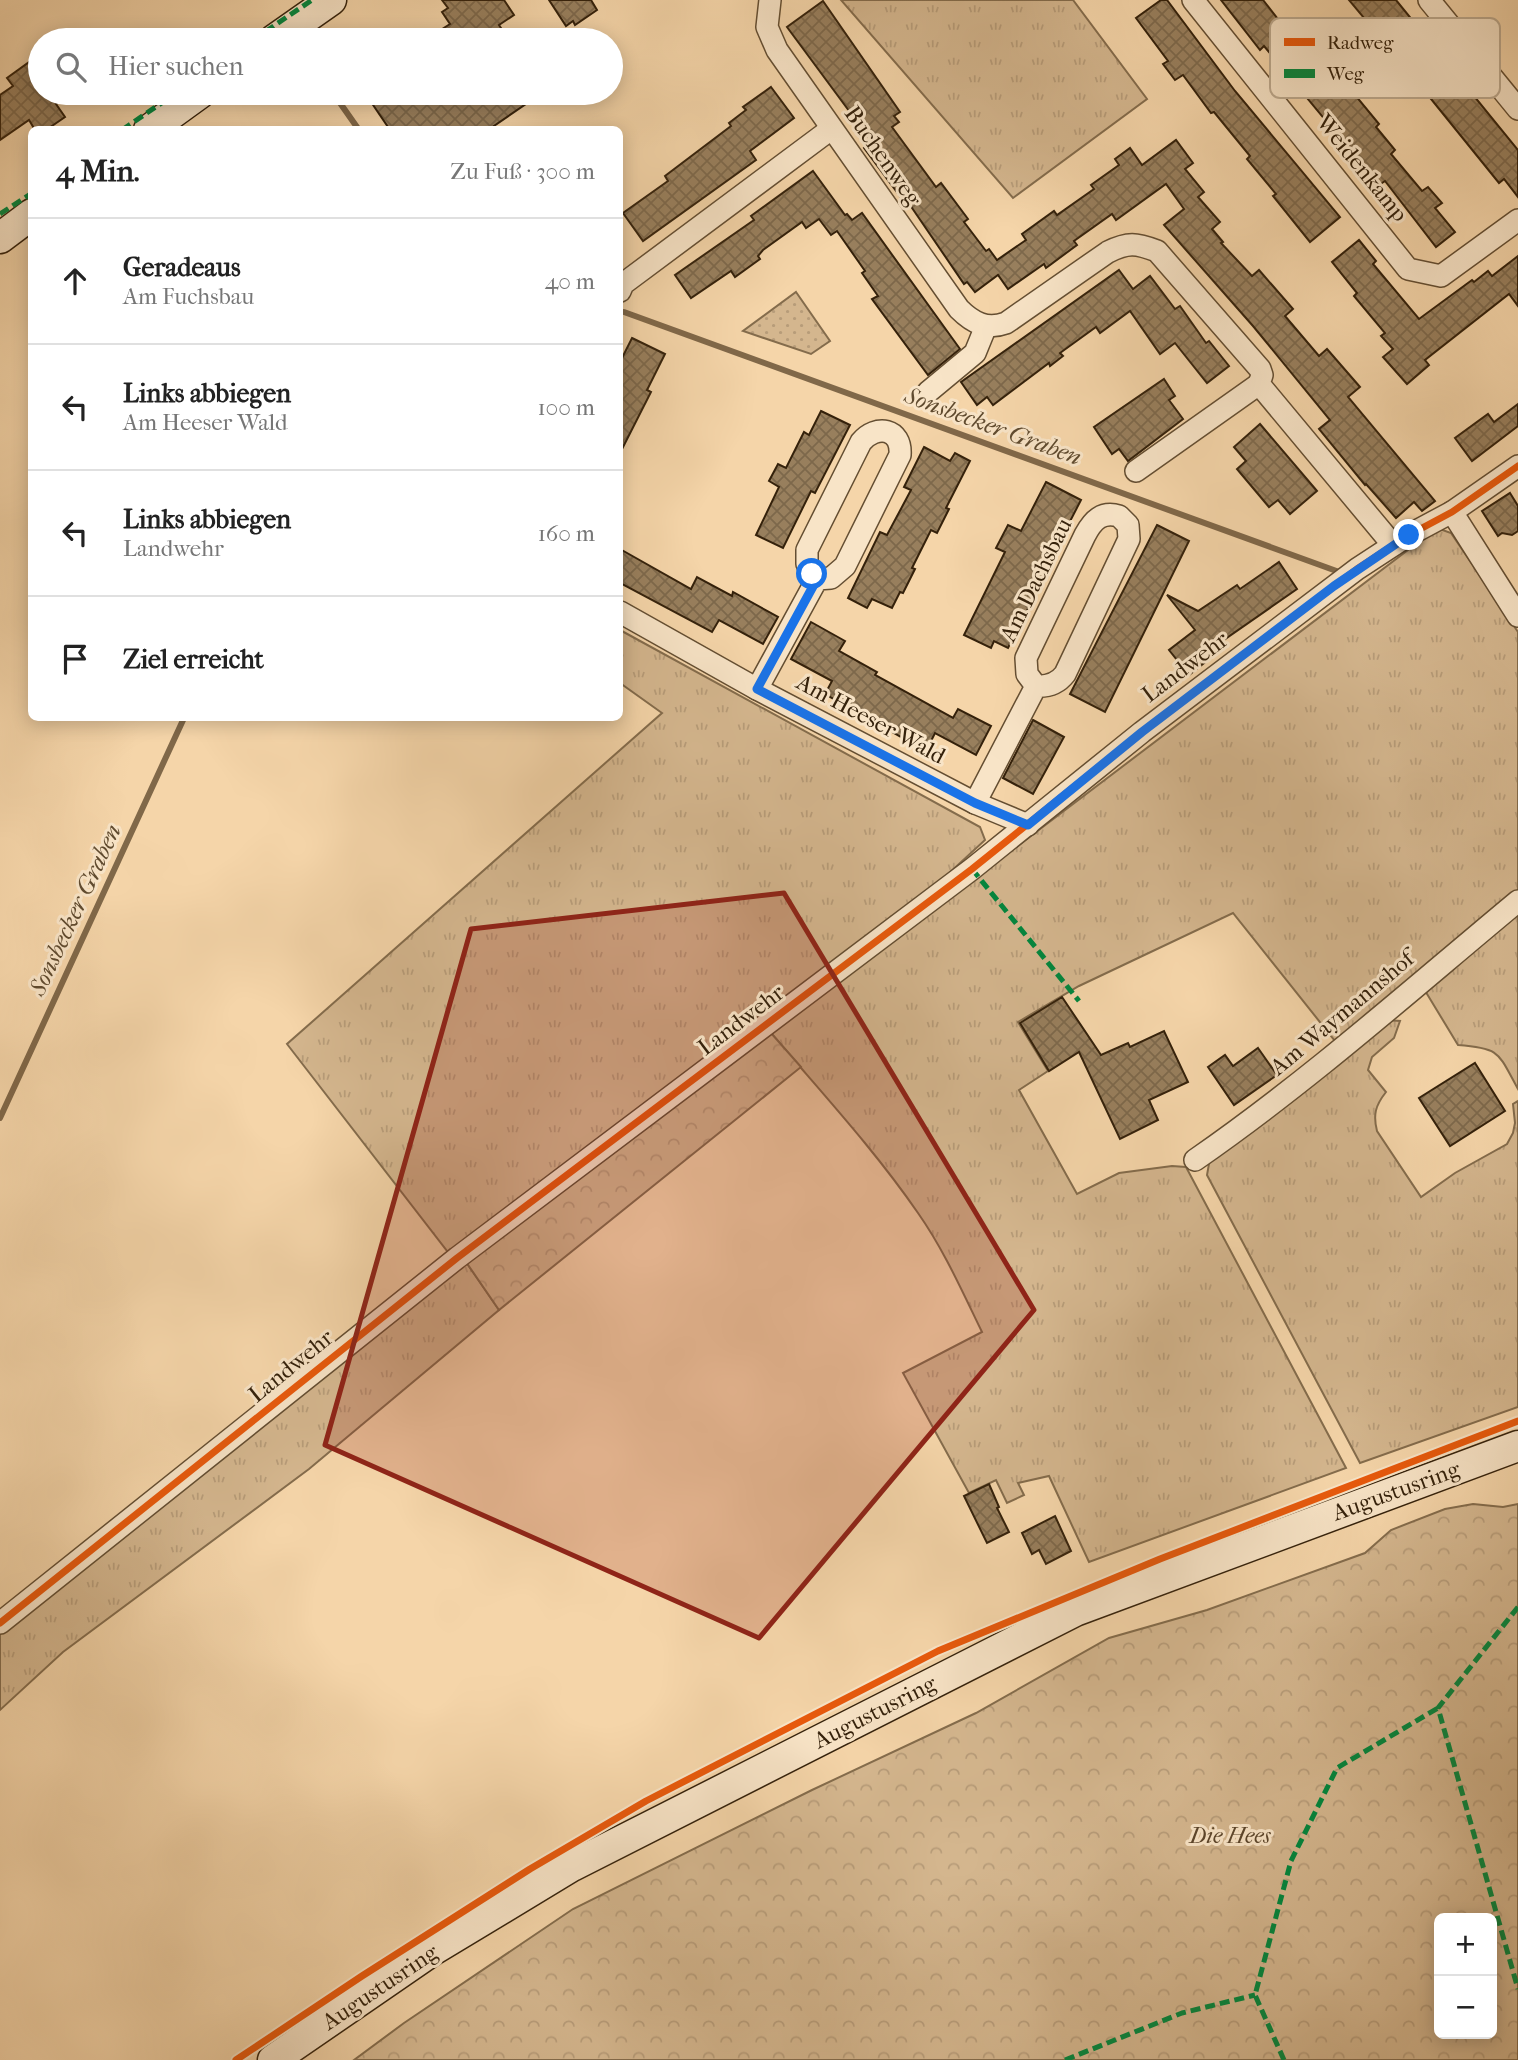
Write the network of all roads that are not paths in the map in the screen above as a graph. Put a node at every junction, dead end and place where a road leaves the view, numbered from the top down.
1 (331, 0) edge
2 (770, 0) edge
3 (1193, 0) edge
4 (1429, 0) edge
5 (1444, 18) edge
6 (291, 28) edge
7 (1500, 86) edge
8 (1270, 96) edge
9 (1271, 98) edge
10 (183, 105) edge
11 (1518, 108) edge
12 (155, 126) edge
13 (831, 129) junction
14 (28, 217) edge
15 (1518, 220) edge
16 (0, 238) edge
17 (623, 284) edge
18 (986, 326) junction
19 (1259, 384) junction
20 (928, 392) dead end
21 (1518, 466) edge
22 (1136, 471) dead end
23 (1452, 512) junction
24 (1393, 545) junction
25 (817, 579) junction
26 (623, 614) edge
27 (1518, 616) edge
28 (1037, 686) junction
29 (757, 689) junction
30 (975, 803) junction
31 (1028, 825) junction
32 (1518, 901) edge
33 (1195, 1160) dead end
34 (1518, 1446) edge
35 (0, 1623) edge
36 (273, 2060) edge

1 - 6 main road
2 - 13 street, Buchenweg
3 - 8 street, Weidenkamp
4 - 5 street
7 - 11 street
9 - 15 street, Weidenkamp
10 - 12 main road
13 - 17 street
13 - 18 street, Buchenweg
14 - 16 main road
18 - 19 street
18 - 20 street
19 - 22 street
19 - 24 street
21 - 23 street, Landwehr
23 - 24 street, Landwehr
23 - 27 street
24 - 31 street, Landwehr
25 - 25 street
25 - 29 street
26 - 29 street, Am Heeser Wald
28 - 28 street, Am Dachsbau
28 - 30 street
29 - 30 street, Am Heeser Wald
30 - 31 street, Am Heeser Wald
31 - 35 street, Landwehr
32 - 33 street, Am Waymannshof
34 - 36 main road, Augustusring

